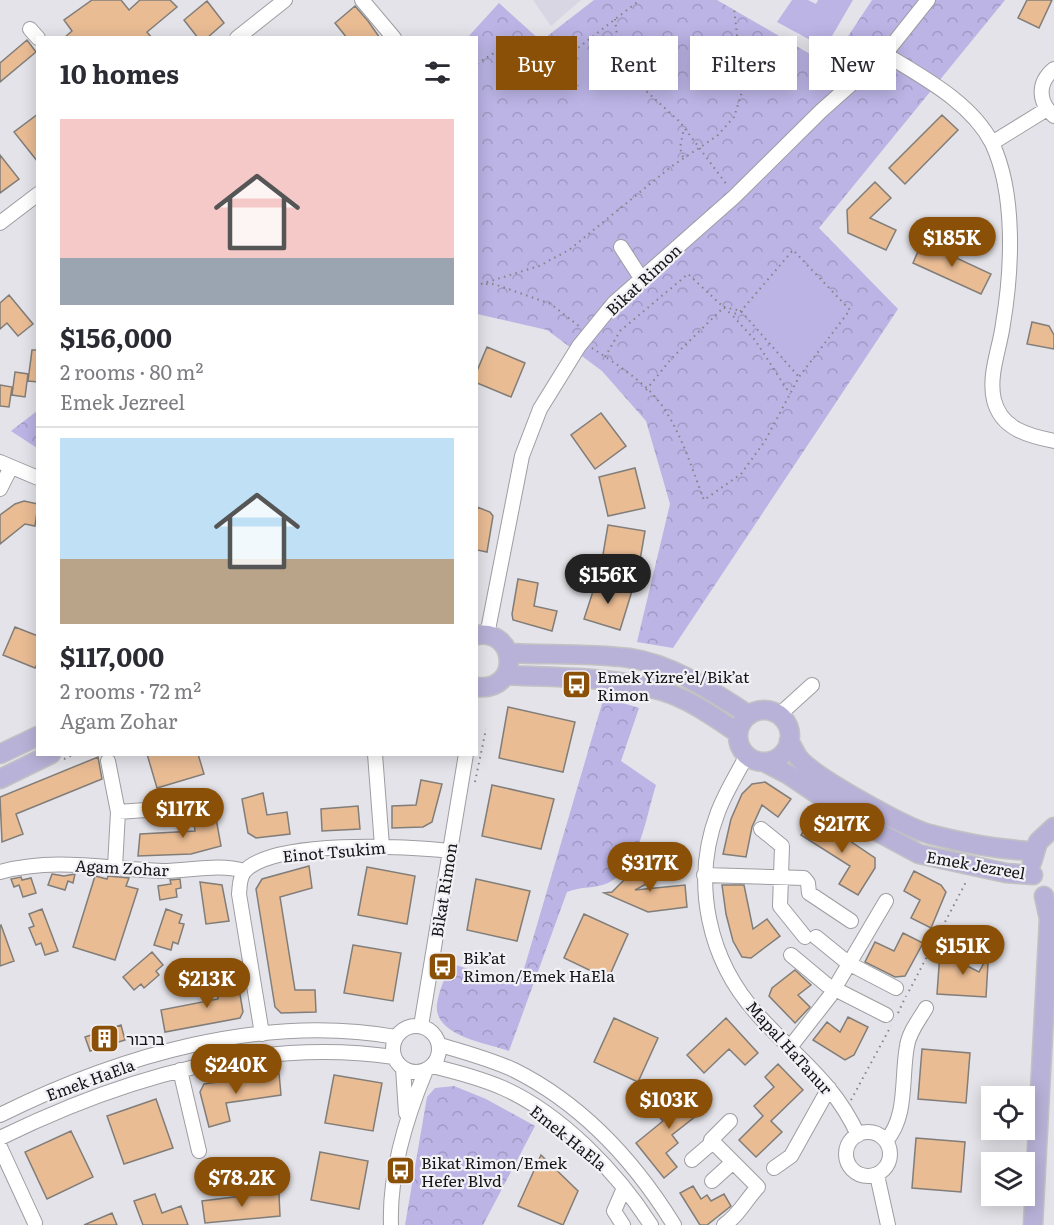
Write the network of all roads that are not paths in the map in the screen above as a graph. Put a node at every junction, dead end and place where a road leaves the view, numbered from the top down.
1 (285, 0) edge
2 (362, 0) edge
3 (928, 0) edge
4 (240, 36) edge
5 (391, 36) edge
6 (896, 40) edge
7 (896, 61) edge
8 (1054, 69) edge
9 (845, 90) edge
10 (1051, 113) edge
11 (992, 143) junction
12 (36, 196) edge
13 (0, 223) edge
14 (621, 247) dead end
15 (641, 278) junction
16 (1054, 441) edge
17 (6, 464) edge
18 (36, 477) edge
19 (0, 489) edge
20 (482, 635) edge
21 (508, 653) junction
22 (506, 675) junction
23 (812, 685) dead end
24 (478, 690) edge
25 (750, 715) junction
26 (779, 715) junction
27 (738, 733) junction
28 (36, 737) edge
29 (789, 741) junction
30 (0, 754) edge
31 (747, 755) junction
32 (47, 756) edge
33 (375, 756) edge
34 (466, 756) edge
35 (108, 761) dead end
36 (764, 762) junction
37 (0, 779) edge
38 (201, 806) dead end
39 (118, 812) junction
40 (1054, 827) edge
41 (761, 829) dead end
42 (382, 846) junction
43 (1034, 850) junction
44 (449, 851) junction
45 (115, 867) junction
46 (245, 871) junction
47 (0, 873) edge
48 (704, 875) junction
49 (1033, 875) junction
50 (779, 878) junction
51 (1049, 900) edge
52 (886, 902) dead end
53 (851, 921) dead end
54 (791, 955) dead end
55 (848, 963) junction
56 (896, 988) dead end
57 (834, 989) junction
58 (926, 1008) dead end
59 (886, 1015) dead end
60 (422, 1026) junction
61 (262, 1034) junction
62 (396, 1037) junction
63 (440, 1045) junction
64 (791, 1046) junction
65 (399, 1062) junction
66 (429, 1068) junction
67 (180, 1070) junction
68 (830, 1088) junction
69 (0, 1115) edge
70 (406, 1116) junction
71 (730, 1121) dead end
72 (858, 1135) junction
73 (0, 1138) edge
74 (713, 1142) junction
75 (886, 1142) junction
76 (0, 1147) edge
77 (199, 1151) dead end
78 (692, 1160) dead end
79 (733, 1162) junction
80 (774, 1168) dead end
81 (877, 1175) junction
82 (712, 1181) dead end
83 (624, 1188) junction
84 (390, 1208) junction
85 (35, 1223) dead end
86 (379, 1225) edge
87 (391, 1225) edge
88 (623, 1225) edge
89 (651, 1225) edge
90 (674, 1225) edge
91 (724, 1225) edge
92 (888, 1225) edge
93 (1033, 1225) edge

1 - 4 street
2 - 5 street
3 - 6 street, Bikat Rimon
7 - 11 street
8 - 10 street
9 - 15 street, Bikat Rimon
10 - 11 street
11 - 16 street
12 - 13 street
14 - 15 street
15 - 20 street, Bikat Rimon
17 - 18 street
17 - 19 street
20 - 21 main road
21 - 22 main road
21 - 25 main road
22 - 24 main road
22 - 27 main road
23 - 26 street
25 - 26 main road
25 - 27 main road
26 - 29 main road
27 - 31 main road
28 - 30 main road
29 - 36 main road
29 - 43 main road, Emek Jezreel
31 - 36 main road
31 - 48 street, Mapal HaTanur
32 - 37 main road
33 - 42 street
34 - 44 street, Bikat Rimon
35 - 39 street
36 - 49 main road, Emek Jezreel
38 - 39 street
39 - 45 street
40 - 43 main road
41 - 50 street
42 - 44 street, Einot Tsukim
42 - 46 street, Einot Tsukim
43 - 49 main road
44 - 60 street, Bikat Rimon
45 - 46 street, Agam Zohar
45 - 47 street, Agam Zohar
46 - 61 street
48 - 50 street
48 - 64 street, Mapal HaTanur
49 - 51 main road
50 - 53 street
50 - 55 street
51 - 93 main road
52 - 55 street
54 - 57 street
55 - 56 street
55 - 57 street
57 - 59 street
57 - 64 street
58 - 75 street
60 - 62 street
60 - 63 street
61 - 62 street, Emek HaEla
61 - 69 street, Emek HaEla
62 - 65 street
63 - 66 street
63 - 90 street, Emek HaEla
64 - 68 street, Mapal HaTanur
65 - 66 street
65 - 67 street, Emek HaEla
65 - 70 street
66 - 70 street
66 - 83 street, Emek HaEla
67 - 73 street, Emek HaEla
67 - 77 street
68 - 72 street, Mapal HaTanur
68 - 80 street
70 - 84 street
71 - 74 street
72 - 75 street
72 - 81 street
74 - 78 street
74 - 79 street
75 - 81 street
76 - 85 street
79 - 82 street
79 - 91 street
81 - 92 street
83 - 88 street
83 - 89 street, Emek HaEla
84 - 86 street
84 - 87 street

